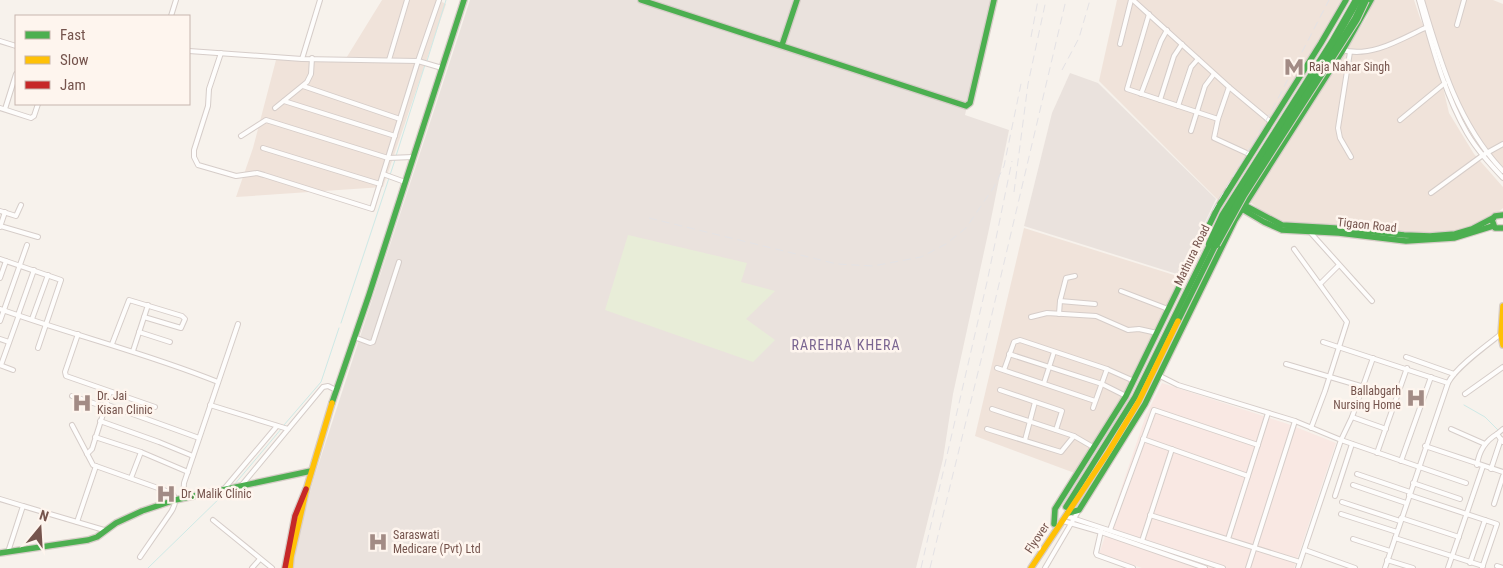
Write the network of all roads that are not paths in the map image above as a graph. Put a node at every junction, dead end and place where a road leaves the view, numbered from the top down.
1 (176, 0) edge
2 (320, 0) edge
3 (407, 0) edge
4 (439, 0) edge
5 (464, 0) edge
6 (641, 0) edge
7 (797, 0) edge
8 (994, 0) edge
9 (1132, 0) edge
10 (1346, 0) edge
11 (1357, 0) edge
12 (1365, 0) edge
13 (1371, 0) edge
14 (1420, 0) edge
15 (1464, 0) edge
16 (1149, 14) junction
17 (171, 15) edge
18 (1428, 26) junction
19 (1456, 26) dead end
20 (1167, 30) junction
21 (1326, 35) junction
22 (0, 41) edge
23 (1120, 44) dead end
24 (1182, 44) junction
25 (782, 45) junction
26 (15, 46) edge
27 (190, 51) edge
28 (1346, 51) junction
29 (221, 53) junction
30 (312, 58) junction
31 (1198, 58) junction
32 (302, 59) junction
33 (389, 60) junction
34 (418, 61) junction
35 (442, 68) junction
36 (1214, 74) junction
37 (15, 77) edge
38 (1445, 83) junction
39 (303, 86) junction
40 (1229, 87) junction
41 (1141, 94) junction
42 (1160, 100) junction
43 (284, 101) junction
44 (38, 105) edge
45 (1178, 106) junction
46 (0, 108) edge
47 (275, 108) dead end
48 (5, 109) junction
49 (1197, 112) junction
50 (400, 119) junction
51 (1218, 119) junction
52 (1400, 120) dead end
53 (1271, 122) junction
54 (1191, 131) dead end
55 (241, 136) dead end
56 (395, 136) junction
57 (1503, 144) edge
58 (263, 148) dead end
59 (1485, 154) junction
60 (1251, 155) junction
61 (413, 157) junction
62 (1351, 157) dead end
63 (392, 158) junction
64 (1503, 171) edge
65 (387, 176) junction
66 (1503, 178) edge
67 (405, 182) junction
68 (380, 184) junction
69 (1431, 193) dead end
70 (21, 205) dead end
71 (1243, 207) junction
72 (2, 212) edge
73 (1500, 222) edge
74 (0, 226) edge
75 (1310, 232) junction
76 (38, 237) dead end
77 (1391, 237) junction
78 (1213, 244) junction
79 (26, 245) dead end
80 (1294, 249) dead end
81 (0, 259) edge
82 (6, 261) junction
83 (399, 262) dead end
84 (20, 265) junction
85 (1339, 265) junction
86 (34, 270) junction
87 (48, 275) junction
88 (1075, 276) dead end
89 (0, 278) edge
90 (1320, 284) junction
91 (1121, 290) dead end
92 (1060, 301) junction
93 (1372, 301) dead end
94 (1081, 303) junction
95 (1095, 304) dead end
96 (148, 305) junction
97 (1503, 306) edge
98 (2, 309) edge
99 (1168, 309) junction
100 (1059, 314) junction
101 (18, 315) junction
102 (1080, 315) junction
103 (144, 317) junction
104 (1031, 317) dead end
105 (32, 319) junction
106 (0, 321) edge
107 (46, 324) junction
108 (238, 324) dead end
109 (139, 332) junction
110 (1157, 333) junction
111 (1502, 333) edge
112 (78, 334) junction
113 (354, 338) junction
114 (0, 339) edge
115 (9, 342) junction
116 (170, 342) dead end
117 (1323, 342) dead end
118 (112, 344) junction
119 (1503, 345) edge
120 (38, 348) dead end
121 (1339, 348) junction
122 (133, 351) junction
123 (1054, 352) junction
124 (1009, 354) junction
125 (1406, 357) dead end
126 (1373, 358) junction
127 (1286, 364) dead end
128 (1, 365) edge
129 (1049, 367) junction
130 (997, 368) dead end
131 (1407, 368) junction
132 (1503, 368) edge
133 (1107, 369) junction
134 (1140, 369) junction
135 (13, 370) dead end
136 (1004, 370) junction
137 (1454, 374) junction
138 (1153, 375) junction
139 (1330, 376) junction
140 (1431, 377) junction
141 (1134, 381) junction
142 (218, 382) junction
143 (1044, 383) junction
144 (1448, 383) junction
145 (1102, 384) junction
146 (1364, 387) junction
147 (336, 390) junction
148 (1000, 390) dead end
149 (110, 392) junction
150 (1465, 394) dead end
151 (72, 396) dead end
152 (1126, 396) junction
153 (1096, 401) junction
154 (1035, 402) junction
155 (1144, 404) junction
156 (105, 405) junction
157 (210, 405) junction
158 (155, 407) dead end
159 (992, 408) dead end
160 (1093, 408) dead end
161 (1154, 410) junction
162 (1136, 412) junction
163 (1268, 413) junction
164 (1352, 417) junction
165 (100, 421) junction
166 (1030, 421) junction
167 (1295, 421) junction
168 (72, 425) dead end
169 (283, 428) junction
170 (1311, 428) junction
171 (987, 429) dead end
172 (1452, 429) dead end
173 (1503, 429) edge
174 (1056, 430) junction
175 (1386, 430) junction
176 (1497, 434) junction
177 (1074, 436) junction
178 (96, 437) junction
179 (200, 438) junction
180 (1143, 439) junction
181 (1025, 440) junction
182 (1341, 440) junction
183 (1502, 440) edge
184 (1352, 444) junction
185 (1485, 444) junction
186 (1258, 445) junction
187 (267, 446) junction
188 (1425, 446) junction
189 (1093, 447) junction
190 (1172, 449) junction
191 (141, 452) junction
192 (1377, 453) junction
193 (87, 454) junction
194 (193, 456) junction
195 (1401, 461) junction
196 (1477, 464) junction
197 (96, 466) junction
198 (1483, 466) junction
199 (1419, 467) junction
200 (1491, 469) junction
201 (311, 471) junction
202 (188, 472) junction
203 (1503, 472) edge
204 (1357, 474) dead end
205 (1248, 476) junction
206 (1503, 476) edge
207 (131, 478) junction
208 (1466, 482) dead end
209 (1413, 483) junction
210 (1353, 485) dead end
211 (232, 488) junction
212 (307, 488) junction
213 (1410, 493) junction
214 (1336, 496) dead end
215 (1460, 498) dead end
216 (0, 499) edge
217 (179, 499) junction
218 (1342, 502) dead end
219 (1406, 503) junction
220 (1494, 504) dead end
221 (23, 506) junction
222 (1342, 514) dead end
223 (1467, 514) junction
224 (1150, 515) junction
225 (1068, 517) junction
226 (213, 520) dead end
227 (1401, 520) junction
228 (1484, 520) junction
229 (77, 522) junction
230 (1071, 524) junction
231 (1102, 527) junction
232 (1053, 529) junction
233 (104, 530) junction
234 (1110, 530) junction
235 (1101, 532) junction
236 (1397, 532) junction
237 (1459, 536) junction
238 (1353, 538) dead end
239 (1395, 538) junction
240 (1142, 540) junction
241 (1228, 540) junction
242 (1254, 548) junction
243 (1304, 550) junction
244 (1390, 551) junction
245 (4, 552) edge
246 (140, 556) dead end
247 (1452, 557) junction
248 (260, 559) junction
249 (1387, 560) junction
250 (1300, 562) junction
251 (1470, 563) junction
252 (1498, 566) dead end
253 (1482, 567) edge
254 (252, 568) edge
255 (272, 568) edge
256 (285, 568) edge
257 (290, 568) edge
258 (1026, 568) edge
259 (1031, 568) edge
260 (1045, 568) edge
261 (1132, 568) edge
262 (1205, 568) edge
263 (1223, 568) edge
264 (1248, 568) edge
265 (1298, 568) edge
266 (1355, 568) edge
267 (1385, 568) edge
268 (1413, 568) edge
269 (1448, 568) edge
270 (1503, 568) edge

1 - 17 street
2 - 32 street
3 - 33 street
4 - 34 street
5 - 35 main road
6 - 25 main road
7 - 25 main road
8 - 25 main road
9 - 16 street
9 - 23 street
10 - 21 main road
11 - 78 main road, Mathura Road, bridge
12 - 78 main road, Mathura Road, bridge
13 - 28 main road
14 - 18 street
15 - 19 street
16 - 20 street
16 - 41 street
18 - 28 street
18 - 38 street
18 - 59 street
20 - 24 street
20 - 41 street
21 - 28 street
21 - 53 main road
22 - 26 street
24 - 31 street
24 - 42 street
27 - 29 street
28 - 62 street
28 - 71 main road
29 - 32 street
29 - 68 street
30 - 32 street
30 - 33 street
30 - 39 street
31 - 36 street
31 - 45 street
33 - 34 street
34 - 35 street
34 - 50 street
35 - 61 main road
36 - 40 street
36 - 49 street
37 - 48 street
38 - 52 street
38 - 59 street
39 - 43 street
39 - 50 street
40 - 51 street
40 - 53 street
41 - 42 street
42 - 45 street
43 - 47 street
43 - 56 street
44 - 48 street
45 - 49 street
46 - 48 street
49 - 51 street
49 - 54 street
50 - 56 street
51 - 60 street
53 - 60 main road
55 - 63 street
56 - 63 street
57 - 59 street
58 - 68 street
59 - 64 street
59 - 66 street
59 - 69 street
60 - 99 main road
61 - 63 street
61 - 67 main road
63 - 65 street
65 - 67 street
65 - 68 street
67 - 113 main road
70 - 72 street
71 - 75 main road, Tigaon Road
71 - 77 main road, Tigaon Road
71 - 138 main road
72 - 74 street
73 - 77 main road, Tigaon Road
74 - 76 street
75 - 77 main road, Tigaon Road
75 - 85 street
78 - 138 main road, Mathura Road
79 - 84 street
80 - 90 street
81 - 82 street
82 - 84 street
82 - 89 street
83 - 113 street
84 - 86 street
84 - 98 street
85 - 90 street
85 - 93 street
86 - 87 street
86 - 101 street
87 - 105 street
87 - 107 street
88 - 92 street
90 - 121 street
91 - 99 street
92 - 94 street
92 - 100 street
94 - 95 street
94 - 102 street
96 - 103 street
96 - 103 street
96 - 118 street
97 - 111 main road
98 - 101 street
98 - 106 street
99 - 110 main road
100 - 102 street
100 - 104 street
101 - 105 street
101 - 115 street
102 - 110 street
103 - 109 street
105 - 107 street
107 - 112 street
107 - 120 street
108 - 142 street
109 - 116 street
109 - 122 street
110 - 134 main road
111 - 119 main road
111 - 137 street
112 - 118 street
112 - 149 street
113 - 147 main road
114 - 115 street
115 - 128 street
117 - 121 street
118 - 122 street
121 - 126 street
121 - 139 street
122 - 142 street
123 - 124 street
123 - 129 street
123 - 133 street
124 - 129 street
124 - 136 street
125 - 137 street
126 - 131 street
126 - 146 street
127 - 139 street
128 - 135 street
129 - 143 street
129 - 145 street
130 - 136 street
131 - 140 street
131 - 175 street
132 - 150 street
133 - 141 street
133 - 145 street
134 - 138 main road
134 - 141 main road
136 - 143 street
137 - 144 street
138 - 155 main road
138 - 162 main road, Mathura Road
138 - 163 street
138 - 232 main road, Mathura Road
139 - 146 street
139 - 170 street
140 - 144 street
140 - 195 street
141 - 152 main road
142 - 157 street
143 - 153 street
144 - 188 street
145 - 152 street
145 - 153 street
146 - 164 street
147 - 169 street
147 - 201 main road
148 - 154 street
149 - 156 street
149 - 158 street
151 - 156 street
152 - 189 main road
153 - 160 street
154 - 166 street
154 - 174 street
155 - 161 street
155 - 162 main road
156 - 165 street
156 - 179 street
157 - 169 street
157 - 179 street
159 - 166 street
161 - 180 street
161 - 186 street
162 - 225 main road, Mathura Road
162 - 225 main road
163 - 167 street
163 - 186 street
164 - 175 street
164 - 182 street
165 - 178 street
165 - 194 street
166 - 174 street
166 - 181 street
167 - 170 street
167 - 242 street
168 - 193 street
169 - 187 street
169 - 187 street
170 - 182 street
171 - 181 street
172 - 185 street
173 - 176 street
174 - 177 street
175 - 192 street
176 - 183 street
176 - 185 street
177 - 181 street
177 - 189 street
178 - 191 street
178 - 193 street
179 - 194 street
180 - 190 street
180 - 234 street
182 - 184 street
182 - 243 street
183 - 200 street
184 - 192 street
184 - 214 street
185 - 196 street
186 - 205 street
187 - 211 street
187 - 211 street
188 - 196 street
188 - 199 street
189 - 232 main road
190 - 205 street
190 - 224 street
191 - 202 street
191 - 207 street
192 - 195 street
193 - 197 street
194 - 202 street
195 - 199 street
196 - 198 street
197 - 207 street
197 - 229 street
198 - 200 street
198 - 223 street
199 - 208 street
199 - 209 street
200 - 203 street
201 - 211 main road
201 - 212 main road
202 - 217 street
204 - 213 street
205 - 241 street
206 - 220 street
207 - 217 street
209 - 213 street
209 - 215 street
210 - 219 street
211 - 217 main road
212 - 256 main road
212 - 257 main road
213 - 219 street
213 - 223 street
216 - 221 street
217 - 233 main road
217 - 246 street
218 - 227 street
219 - 227 street
221 - 229 street
221 - 245 street
222 - 236 street
223 - 228 street
223 - 237 street
224 - 240 street
224 - 241 street
225 - 230 street
225 - 230 street
225 - 231 street
225 - 232 main road, Flyover
226 - 248 street
227 - 236 street
227 - 237 street
228 - 251 street
228 - 253 street
229 - 233 street
230 - 235 street
230 - 260 street
231 - 234 street
231 - 235 street
232 - 258 main road, Flyover
232 - 259 main road, Flyover
233 - 245 main road
234 - 240 street
235 - 261 street
235 - 262 street
236 - 239 street
237 - 247 street
238 - 244 street
239 - 244 street
239 - 247 street
240 - 263 street
241 - 242 street
242 - 250 street
242 - 264 street
243 - 250 street
243 - 266 street
244 - 249 street
247 - 251 street
247 - 269 street
248 - 254 street
248 - 255 street
249 - 267 street
249 - 268 street
250 - 265 street
251 - 253 street
252 - 270 street

